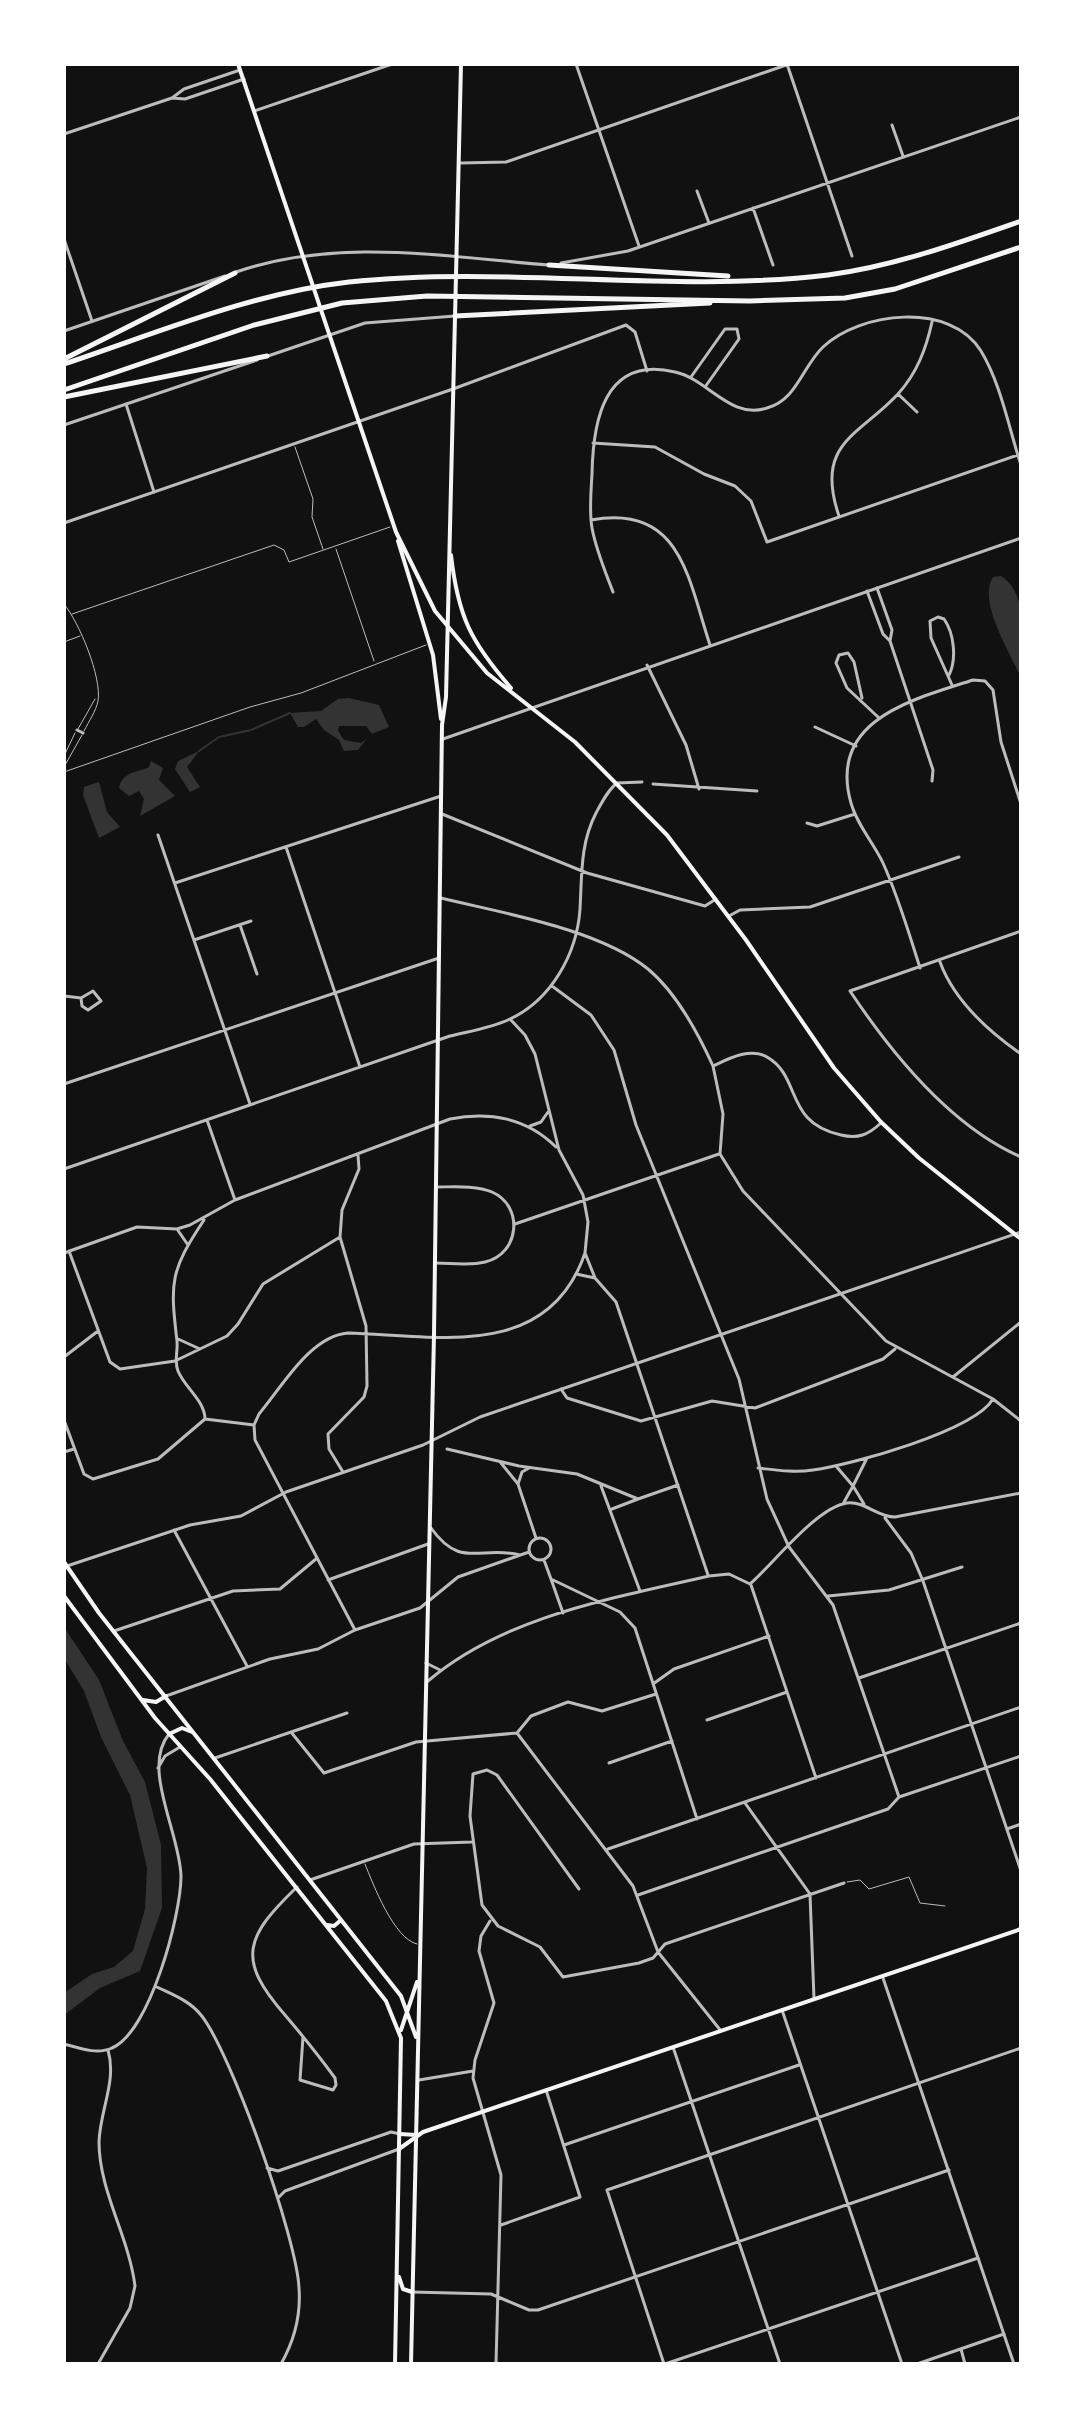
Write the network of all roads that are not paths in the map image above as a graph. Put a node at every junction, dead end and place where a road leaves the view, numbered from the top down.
1 (392, 64) edge
2 (461, 64) edge
3 (576, 64) edge
4 (787, 64) edge
5 (239, 67) edge
6 (244, 79) junction
7 (172, 98) junction
8 (254, 111) junction
9 (1021, 117) edge
10 (892, 125) dead end
11 (599, 130) junction
12 (64, 134) edge
13 (903, 156) junction
14 (461, 163) junction
15 (827, 182) junction
16 (697, 191) dead end
17 (753, 208) junction
18 (1021, 221) edge
19 (709, 223) junction
20 (64, 239) edge
21 (639, 247) junction
22 (1021, 247) edge
23 (302, 256) junction
24 (852, 256) dead end
25 (459, 258) junction
26 (549, 265) junction
27 (773, 265) dead end
28 (235, 273) junction
29 (825, 275) junction
30 (750, 301) junction
31 (455, 316) junction
32 (92, 321) junction
33 (932, 322) junction
34 (64, 331) edge
35 (329, 335) junction
36 (267, 356) junction
37 (64, 362) edge
38 (647, 371) junction
39 (691, 378) junction
40 (705, 387) junction
41 (453, 389) junction
42 (64, 390) edge
43 (898, 394) junction
44 (64, 397) edge
45 (126, 404) junction
46 (917, 412) dead end
47 (359, 422) junction
48 (64, 425) edge
49 (593, 443) junction
50 (294, 444) junction
51 (1018, 455) junction
52 (1021, 465) edge
53 (154, 492) junction
54 (839, 516) junction
55 (591, 520) junction
56 (64, 523) edge
57 (394, 526) junction
58 (396, 532) junction
59 (1021, 538) edge
60 (449, 542) junction
61 (335, 546) junction
62 (323, 550) junction
63 (877, 588) junction
64 (867, 591) junction
65 (613, 592) dead end
66 (64, 604) edge
67 (72, 614) junction
68 (445, 625) junction
69 (81, 636) junction
70 (890, 641) junction
71 (64, 642) edge
72 (430, 644) junction
73 (710, 645) junction
74 (375, 664) junction
75 (647, 665) junction
76 (949, 675) junction
77 (953, 686) junction
78 (516, 693) junction
79 (98, 698) junction
80 (862, 698) junction
81 (910, 701) junction
82 (532, 706) junction
83 (878, 717) junction
84 (442, 725) junction
85 (815, 727) dead end
86 (77, 730) junction
87 (83, 733) junction
88 (443, 739) junction
89 (856, 746) junction
90 (64, 756) edge
91 (64, 767) edge
92 (64, 772) edge
93 (932, 781) dead end
94 (642, 782) dead end
95 (617, 783) junction
96 (653, 784) dead end
97 (699, 789) junction
98 (757, 791) dead end
99 (442, 795) junction
100 (1021, 804) edge
101 (442, 814) junction
102 (855, 814) junction
103 (807, 823) dead end
104 (158, 835) dead end
105 (285, 846) junction
106 (959, 857) dead end
107 (581, 871) junction
108 (890, 881) junction
109 (175, 883) junction
110 (441, 898) junction
111 (716, 899) junction
112 (728, 916) junction
113 (251, 921) dead end
114 (240, 925) junction
115 (1021, 931) edge
116 (576, 934) junction
117 (194, 940) junction
118 (440, 958) junction
119 (940, 961) junction
120 (920, 968) junction
121 (257, 974) dead end
122 (552, 986) junction
123 (334, 991) junction
124 (64, 996) edge
125 (81, 998) junction
126 (510, 1019) junction
127 (224, 1029) junction
128 (438, 1040) junction
129 (1021, 1054) edge
130 (713, 1066) junction
131 (360, 1067) junction
132 (64, 1084) edge
133 (250, 1105) junction
134 (548, 1112) junction
135 (207, 1120) junction
136 (881, 1122) junction
137 (437, 1123) junction
138 (529, 1127) junction
139 (559, 1150) junction
140 (358, 1154) junction
141 (720, 1154) junction
142 (1021, 1157) edge
143 (64, 1169) edge
144 (656, 1176) junction
145 (436, 1187) junction
146 (235, 1200) junction
147 (585, 1201) junction
148 (204, 1219) junction
149 (515, 1224) junction
150 (177, 1229) junction
151 (1018, 1233) edge
152 (340, 1237) junction
153 (1021, 1239) edge
154 (188, 1246) junction
155 (66, 1252) edge
156 (585, 1253) junction
157 (436, 1263) junction
158 (576, 1274) junction
159 (595, 1278) junction
160 (842, 1292) junction
161 (1021, 1322) edge
162 (98, 1331) junction
163 (367, 1334) junction
164 (434, 1335) junction
165 (719, 1335) junction
166 (177, 1338) junction
167 (200, 1349) junction
168 (895, 1349) junction
169 (64, 1357) edge
170 (175, 1361) junction
171 (637, 1363) junction
172 (953, 1377) junction
173 (561, 1389) junction
174 (993, 1399) junction
175 (746, 1406) junction
176 (656, 1417) junction
177 (205, 1419) junction
178 (64, 1420) edge
179 (1021, 1421) edge
180 (254, 1425) junction
181 (431, 1441) junction
182 (74, 1449) junction
183 (447, 1449) dead end
184 (64, 1452) edge
185 (868, 1457) junction
186 (499, 1461) junction
187 (836, 1466) junction
188 (529, 1468) junction
189 (758, 1468) junction
190 (343, 1472) junction
191 (518, 1484) junction
192 (600, 1484) junction
193 (678, 1485) junction
194 (853, 1486) junction
195 (1021, 1493) edge
196 (281, 1494) junction
197 (638, 1499) junction
198 (843, 1504) junction
199 (867, 1507) junction
200 (612, 1509) junction
201 (884, 1516) junction
202 (429, 1525) junction
203 (174, 1530) junction
204 (536, 1538) junction
205 (428, 1544) junction
206 (789, 1547) junction
207 (529, 1552) junction
208 (520, 1555) junction
209 (317, 1559) junction
210 (544, 1560) junction
211 (65, 1565) edge
212 (962, 1567) dead end
213 (709, 1576) junction
214 (551, 1579) junction
215 (328, 1580) junction
216 (923, 1581) junction
217 (750, 1584) junction
218 (640, 1591) junction
219 (64, 1596) edge
220 (828, 1596) junction
221 (210, 1598) junction
222 (602, 1602) junction
223 (427, 1604) junction
224 (563, 1614) junction
225 (1021, 1623) edge
226 (355, 1630) junction
227 (114, 1631) junction
228 (769, 1636) junction
229 (946, 1649) junction
230 (425, 1663) junction
231 (247, 1666) junction
232 (440, 1670) junction
233 (859, 1678) junction
234 (425, 1683) junction
235 (653, 1684) junction
236 (788, 1692) junction
237 (656, 1694) junction
238 (166, 1696) junction
239 (139, 1698) junction
240 (1021, 1707) edge
241 (347, 1713) dead end
242 (707, 1720) dead end
243 (971, 1724) junction
244 (291, 1732) junction
245 (517, 1733) junction
246 (169, 1734) junction
247 (198, 1738) junction
248 (423, 1741) junction
249 (672, 1741) junction
250 (181, 1747) junction
251 (884, 1754) junction
252 (1021, 1756) edge
253 (215, 1758) junction
254 (609, 1763) dead end
255 (158, 1768) junction
256 (986, 1768) junction
257 (816, 1778) junction
258 (899, 1797) junction
259 (745, 1803) junction
260 (697, 1819) junction
261 (1021, 1824) edge
262 (1007, 1829) junction
263 (472, 1842) junction
264 (421, 1844) junction
265 (777, 1848) junction
266 (608, 1849) junction
267 (364, 1861) junction
268 (1021, 1871) edge
269 (310, 1880) junction
270 (844, 1883) joint
271 (297, 1887) junction
272 (579, 1889) dead end
273 (810, 1894) junction
274 (638, 1895) junction
275 (945, 1906) dead end
276 (341, 1920) junction
277 (491, 1920) junction
278 (325, 1923) junction
279 (1021, 1929) edge
280 (419, 1944) junction
281 (658, 1952) junction
282 (419, 1970) junction
283 (883, 1977) junction
284 (155, 1986) junction
285 (814, 1999) junction
286 (408, 2009) junction
287 (782, 2010) junction
288 (721, 2031) junction
289 (303, 2037) junction
290 (401, 2038) junction
291 (64, 2044) edge
292 (418, 2045) junction
293 (673, 2047) junction
294 (1021, 2048) edge
295 (108, 2050) junction
296 (801, 2065) junction
297 (473, 2071) junction
298 (417, 2080) junction
299 (919, 2083) junction
300 (546, 2090) junction
301 (691, 2102) junction
302 (482, 2112) junction
303 (819, 2117) junction
304 (400, 2134) junction
305 (416, 2135) junction
306 (564, 2145) junction
307 (399, 2149) junction
308 (709, 2154) junction
309 (265, 2167) junction
310 (949, 2170) junction
311 (278, 2202) junction
312 (848, 2204) junction
313 (500, 2226) junction
314 (739, 2242) junction
315 (978, 2258) junction
316 (397, 2263) junction
317 (634, 2277) junction
318 (879, 2291) junction
319 (412, 2292) junction
320 (498, 2297) junction
321 (769, 2329) junction
322 (1004, 2334) junction
323 (961, 2349) junction
324 (98, 2364) edge
325 (281, 2364) edge
326 (395, 2364) edge
327 (411, 2364) edge
328 (496, 2364) edge
329 (665, 2364) edge
330 (780, 2364) edge
331 (902, 2364) edge
332 (917, 2364) edge
333 (965, 2364) edge
334 (1014, 2364) edge

1 - 8 street
2 - 14 main road
3 - 11 street
4 - 11 street
4 - 15 street
5 - 6 main road
5 - 7 street
6 - 7 street
6 - 8 main road
7 - 12 street
8 - 23 main road
9 - 13 street
10 - 13 street
11 - 14 street
11 - 21 street
13 - 15 street
14 - 25 main road
15 - 17 street
15 - 24 street
16 - 19 street
17 - 19 street
17 - 27 street
18 - 29 highway
19 - 21 street
20 - 32 street
21 - 26 street
22 - 30 highway
23 - 25 street
23 - 28 street
23 - 35 main road
25 - 26 street
25 - 31 main road
26 - 29 highway
28 - 32 street
28 - 37 highway
29 - 37 highway
30 - 31 highway
30 - 42 highway
31 - 35 street
31 - 41 main road
32 - 34 street
33 - 40 street
33 - 43 street
33 - 51 street
35 - 36 street
35 - 47 main road
36 - 44 highway
36 - 45 street
38 - 39 street
38 - 41 street
38 - 49 street
39 - 40 street
39 - 40 street
41 - 47 street
41 - 60 main road
43 - 46 street
43 - 54 street
45 - 48 street
45 - 53 street
47 - 50 street
47 - 57 main road
49 - 54 street
49 - 55 street
50 - 53 street
50 - 62 lane
51 - 52 street
51 - 54 street
53 - 56 street
55 - 65 street
55 - 73 street
57 - 58 main road
57 - 61 lane
58 - 68 main road
58 - 72 main road
59 - 63 street
60 - 68 main road
60 - 78 main road
61 - 62 lane
61 - 74 lane
62 - 67 lane
63 - 64 street
63 - 70 street
64 - 70 street
64 - 73 street
66 - 67 lane
67 - 69 lane
68 - 78 main road
68 - 84 main road
69 - 71 lane
69 - 79 lane
70 - 81 street
72 - 74 lane
72 - 84 main road
73 - 75 street
74 - 92 lane
75 - 82 street
75 - 97 street
76 - 76 street
76 - 77 street
77 - 81 street
77 - 100 street
78 - 82 main road
79 - 86 lane
79 - 87 lane
80 - 80 street
80 - 83 street
81 - 83 street
81 - 93 street
82 - 88 street
82 - 95 main road
83 - 89 street
84 - 88 main road
85 - 89 street
86 - 87 street
86 - 90 lane
87 - 91 lane
88 - 99 main road
89 - 102 street
94 - 95 street
95 - 107 street
95 - 111 main road
96 - 97 street
97 - 98 street
99 - 101 main road
99 - 105 street
101 - 107 street
101 - 110 main road
102 - 103 street
102 - 108 street
104 - 109 street
105 - 109 street
105 - 123 street
106 - 108 street
107 - 111 street
107 - 116 street
108 - 112 street
108 - 120 street
109 - 117 street
110 - 116 street
110 - 118 main road
111 - 112 main road
112 - 136 main road
113 - 114 street
114 - 117 street
114 - 121 street
115 - 119 street
116 - 122 street
116 - 130 street
117 - 127 street
118 - 123 street
118 - 128 main road
119 - 120 street
119 - 129 street
120 - 142 street
122 - 126 street
122 - 144 street
123 - 127 street
123 - 131 street
124 - 125 street
125 - 125 street
126 - 128 street
126 - 134 street
127 - 132 street
127 - 133 street
128 - 131 street
128 - 137 main road
130 - 136 street
130 - 141 street
131 - 133 street
133 - 135 street
134 - 138 street
134 - 139 street
135 - 143 street
135 - 146 street
136 - 151 main road
137 - 138 street
137 - 140 street
137 - 145 main road
138 - 139 street
139 - 147 street
140 - 146 street
140 - 152 street
141 - 144 street
141 - 160 street
144 - 147 street
144 - 165 street
145 - 149 street
145 - 157 main road
146 - 148 street
147 - 149 street
147 - 156 street
148 - 150 street
148 - 154 street
149 - 157 street
150 - 154 street
150 - 155 street
151 - 153 main road
151 - 160 street
152 - 163 street
152 - 167 street
154 - 166 street
155 - 162 street
156 - 158 street
156 - 159 street
157 - 164 main road
158 - 159 street
158 - 164 street
159 - 171 street
160 - 165 street
160 - 168 street
161 - 172 street
162 - 169 street
162 - 170 street
163 - 164 street
163 - 180 street
163 - 190 street
164 - 181 main road
165 - 171 street
165 - 175 street
166 - 167 street
166 - 170 street
167 - 170 street
168 - 172 street
168 - 175 street
170 - 177 street
171 - 173 street
171 - 176 street
172 - 174 street
173 - 176 street
173 - 181 street
174 - 179 street
174 - 185 street
175 - 176 street
175 - 189 street
176 - 193 street
177 - 180 street
177 - 182 street
178 - 182 street
180 - 196 street
181 - 190 street
181 - 202 main road
182 - 184 street
183 - 186 street
185 - 187 street
185 - 194 street
186 - 188 street
186 - 191 street
187 - 189 street
187 - 194 street
188 - 191 street
188 - 192 street
189 - 206 street
190 - 196 street
191 - 204 street
192 - 197 street
192 - 200 street
193 - 197 street
193 - 213 street
194 - 198 street
194 - 199 street
195 - 201 street
196 - 203 street
196 - 209 street
197 - 200 street
198 - 199 street
198 - 206 street
199 - 201 street
200 - 218 street
201 - 216 street
202 - 205 main road
202 - 208 street
203 - 211 street
203 - 221 street
204 - 207 street
204 - 210 street
205 - 215 street
205 - 223 main road
206 - 217 street
206 - 220 street
207 - 208 street
207 - 210 street
208 - 223 street
209 - 215 street
209 - 221 street
210 - 214 street
211 - 227 main road
212 - 216 street
213 - 217 street
213 - 218 street
214 - 222 street
214 - 224 street
215 - 226 street
216 - 220 street
216 - 229 street
217 - 228 street
218 - 222 street
219 - 239 main road
220 - 233 street
221 - 227 street
221 - 231 street
222 - 224 street
222 - 235 street
223 - 226 street
223 - 230 main road
224 - 232 street
225 - 229 street
226 - 231 street
227 - 238 main road
228 - 235 street
228 - 236 street
229 - 233 street
229 - 243 street
230 - 232 street
230 - 234 main road
231 - 238 street
232 - 234 street
233 - 251 street
234 - 248 main road
235 - 237 street
236 - 242 street
236 - 257 street
237 - 245 street
237 - 249 street
238 - 239 main road
238 - 247 main road
239 - 246 main road
240 - 243 street
241 - 244 street
243 - 251 street
243 - 256 street
244 - 248 street
244 - 253 street
245 - 248 street
245 - 266 street
246 - 247 main road
246 - 250 main road
246 - 255 street
247 - 253 main road
248 - 264 main road
249 - 254 street
249 - 260 street
250 - 255 street
250 - 271 main road
251 - 257 street
251 - 258 street
252 - 256 street
253 - 269 main road
255 - 284 street
256 - 258 street
256 - 262 street
257 - 259 street
258 - 265 street
259 - 260 street
259 - 265 street
260 - 266 street
261 - 262 street
262 - 268 street
263 - 264 street
263 - 272 street
263 - 277 street
264 - 267 street
264 - 280 main road
265 - 273 street
265 - 274 street
266 - 274 street
267 - 269 street
267 - 280 lane
269 - 276 main road
270 - 273 street
270 - 275 lane
271 - 278 main road
271 - 289 street
273 - 281 street
273 - 285 street
274 - 281 street
276 - 278 main road
276 - 286 main road
277 - 281 street
277 - 297 street
278 - 290 main road
279 - 283 main road
280 - 282 main road
281 - 288 street
282 - 286 main road
282 - 292 main road
283 - 285 main road
283 - 299 street
284 - 295 street
284 - 309 street
285 - 287 main road
286 - 290 main road
286 - 292 main road
287 - 288 main road
287 - 296 street
288 - 293 main road
289 - 289 street
290 - 304 main road
291 - 295 street
292 - 298 main road
293 - 300 main road
293 - 301 street
294 - 299 street
295 - 324 street
296 - 301 street
296 - 303 street
297 - 298 street
297 - 302 street
298 - 305 main road
299 - 303 street
299 - 310 street
300 - 302 main road
300 - 306 street
301 - 306 street
301 - 308 street
302 - 305 main road
302 - 313 street
303 - 308 street
303 - 312 street
304 - 305 main road
304 - 307 main road
304 - 309 street
305 - 307 main road
305 - 319 main road
306 - 313 street
307 - 311 street
307 - 316 main road
308 - 314 street
308 - 317 street
309 - 311 street
310 - 312 street
310 - 315 street
311 - 325 street
312 - 314 street
312 - 318 street
313 - 320 street
314 - 317 street
314 - 321 street
315 - 318 street
315 - 322 street
316 - 319 main road
316 - 326 main road
317 - 320 street
317 - 329 street
318 - 321 street
318 - 331 street
319 - 320 street
319 - 327 main road
320 - 328 street
321 - 329 street
321 - 330 street
322 - 323 street
322 - 334 street
323 - 332 street
323 - 333 street

